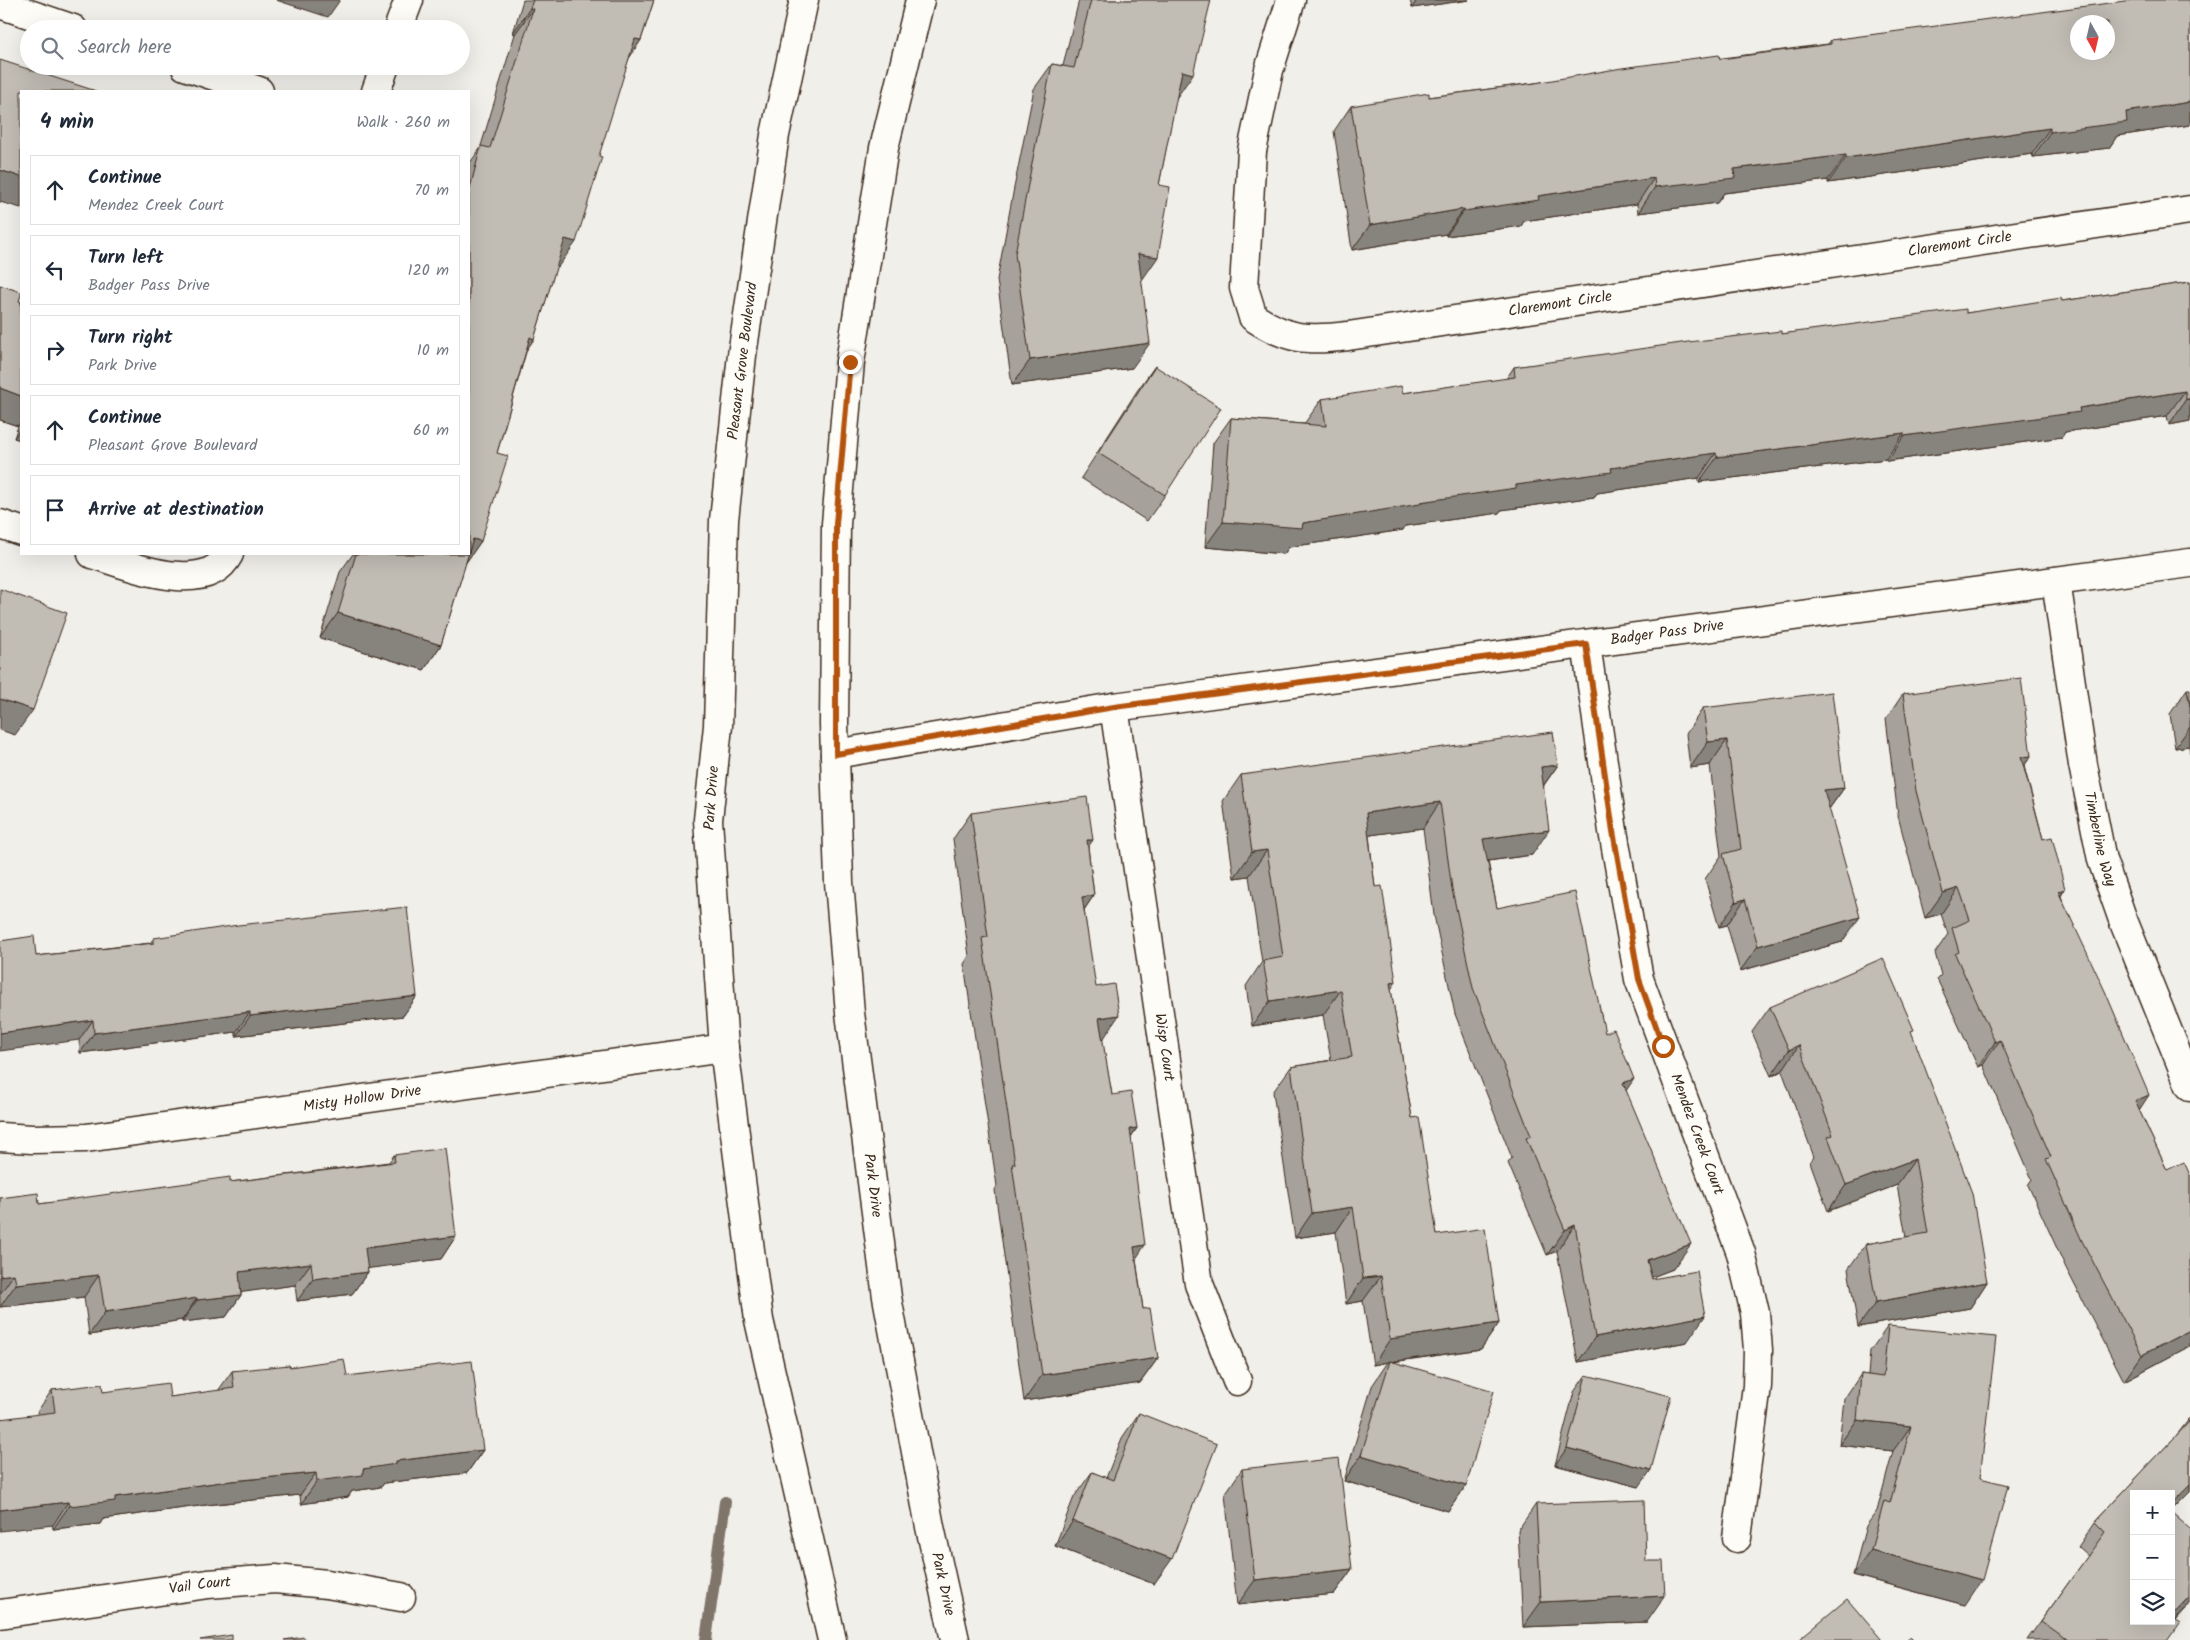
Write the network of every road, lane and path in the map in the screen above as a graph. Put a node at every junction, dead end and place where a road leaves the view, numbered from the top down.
1 (409, 0) edge
2 (804, 0) edge
3 (920, 0) edge
4 (1291, 0) edge
5 (0, 4) edge
6 (47, 20) edge
7 (401, 20) edge
8 (212, 75) edge
9 (382, 75) edge
10 (256, 90) edge
11 (376, 90) edge
12 (2190, 210) edge
13 (0, 524) edge
14 (20, 531) edge
15 (95, 555) edge
16 (229, 555) edge
17 (2190, 563) edge
18 (2056, 581) junction
19 (1586, 644) junction
20 (1114, 707) junction
21 (718, 726) joint
22 (836, 754) junction
23 (724, 1048) junction
24 (2190, 1086) edge
25 (0, 1137) edge
26 (1237, 1381) dead end
27 (1737, 1538) dead end
28 (401, 1597) dead end
29 (0, 1614) edge
30 (832, 1640) edge
31 (955, 1640) edge

1 - 7 street
2 - 21 street, Pleasant Grove Boulevard
3 - 22 street, Park Drive
4 - 12 street, Claremont Circle
5 - 6 street
8 - 10 street
9 - 11 street
13 - 14 street
15 - 16 street
17 - 18 street, Badger Pass Drive
18 - 19 street, Badger Pass Drive
18 - 24 street, Timberline Way
19 - 20 street, Badger Pass Drive
19 - 27 street, Mendez Creek Court
20 - 22 street, Badger Pass Drive
20 - 26 street, Wisp Court
21 - 23 street, Park Drive
22 - 31 street, Park Drive
23 - 25 street, Misty Hollow Drive
23 - 30 street, Park Drive
28 - 29 street, Vail Court

